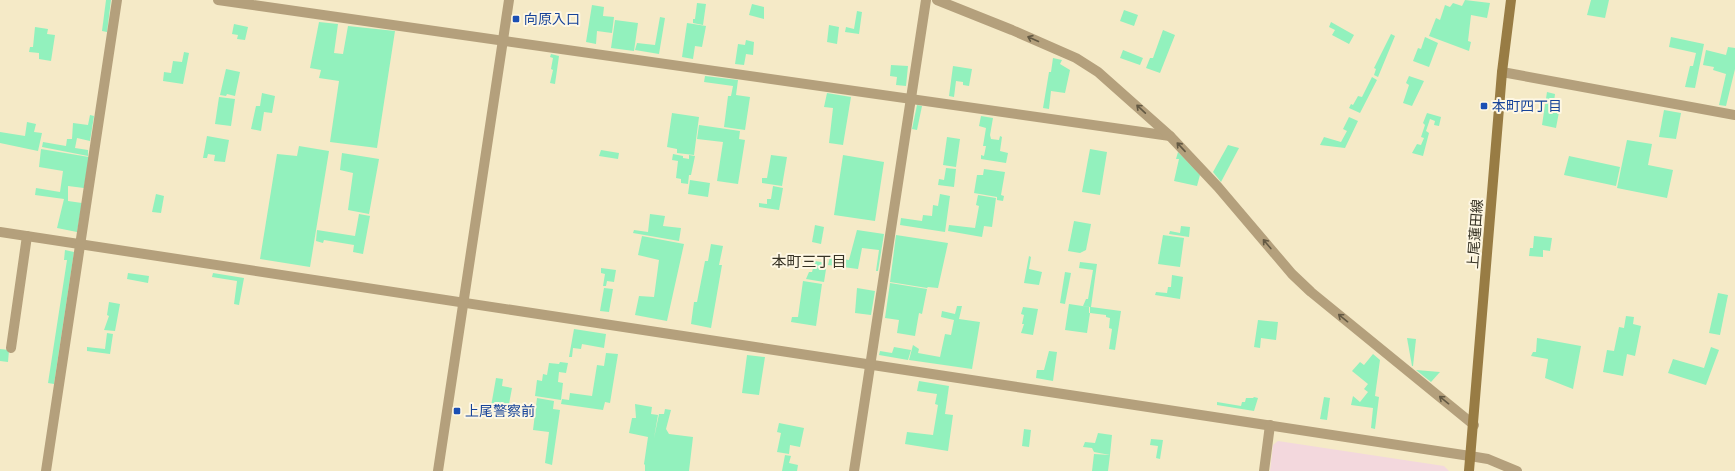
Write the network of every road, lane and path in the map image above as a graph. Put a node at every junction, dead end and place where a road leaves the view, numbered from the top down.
1 (117, 0) edge
2 (218, 0) edge
3 (509, 0) edge
4 (926, 0) edge
5 (936, 0) edge
6 (1511, 0) edge
7 (502, 41) junction
8 (1502, 72) junction
9 (911, 97) junction
10 (1735, 115) edge
11 (1170, 136) junction
12 (0, 232) edge
13 (27, 236) junction
14 (81, 243) junction
15 (464, 303) junction
16 (11, 348) dead end
17 (870, 365) junction
18 (1270, 425) junction
19 (1474, 425) junction
20 (1470, 456) junction
21 (46, 471) edge
22 (438, 471) edge
23 (854, 471) edge
24 (1264, 471) edge
25 (1469, 471) edge
26 (1517, 471) edge

1 - 14 street
2 - 7 street
3 - 7 street
4 - 9 street
11 -> 5 street
6 - 8 main road, 上尾蓮田線
7 - 9 street
7 - 15 street
8 - 10 street
8 - 19 main road, 上尾蓮田線
9 - 11 street
9 - 17 street
19 -> 11 street
12 - 13 street
13 - 14 street
13 - 16 street
14 - 15 street
14 - 21 street
15 - 17 street
15 - 22 street
17 - 18 street
17 - 23 street
18 - 20 street
18 - 24 street
19 - 20 main road, 上尾蓮田線
20 - 25 main road, 上尾蓮田線
20 - 26 street

